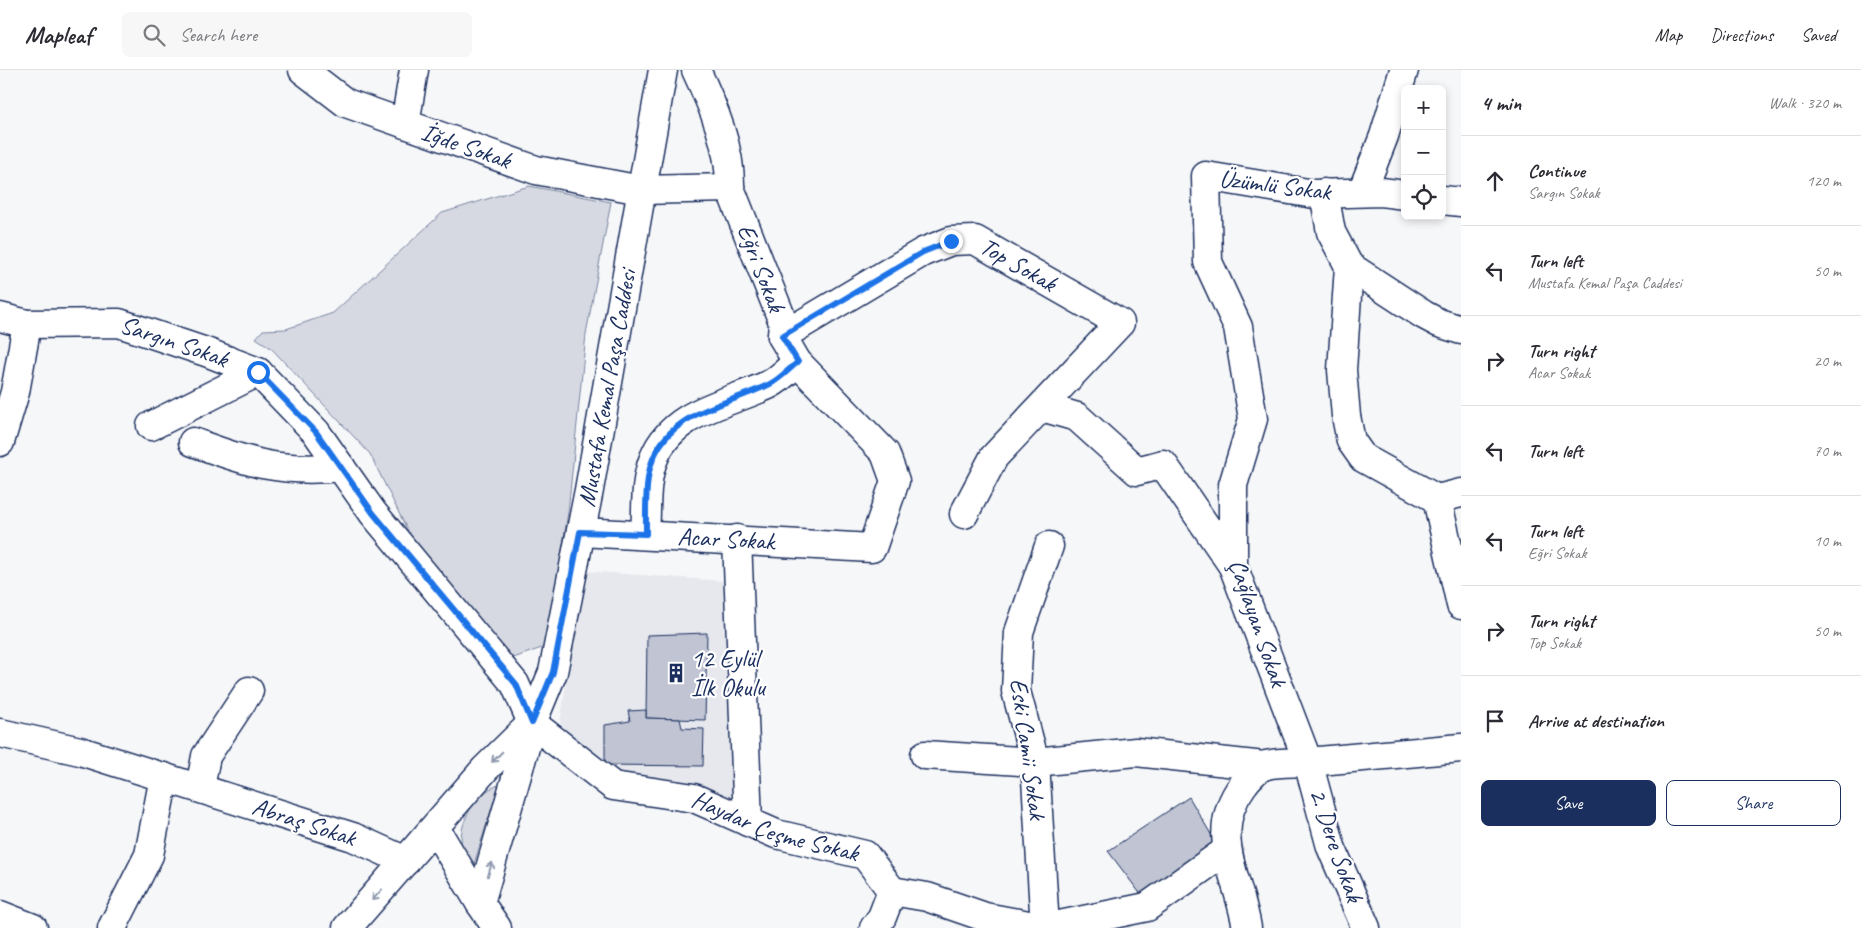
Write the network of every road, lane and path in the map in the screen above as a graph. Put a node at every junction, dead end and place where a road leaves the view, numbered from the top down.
1 (303, 70) edge
2 (414, 70) edge
3 (663, 70) edge
4 (696, 70) edge
5 (1404, 70) edge
6 (404, 124) junction
7 (1206, 176) joint
8 (730, 188) junction
9 (641, 190) junction
10 (1362, 192) junction
11 (1324, 193) junction
12 (1401, 195) edge
13 (1446, 200) edge
14 (1461, 202) edge
15 (1349, 266) junction
16 (0, 317) edge
17 (27, 324) junction
18 (1461, 330) edge
19 (782, 336) junction
20 (798, 362) junction
21 (258, 372) junction
22 (1042, 407) junction
23 (151, 426) dead end
24 (0, 442) edge
25 (193, 442) dead end
26 (341, 467) junction
27 (1449, 496) edge
28 (964, 514) dead end
29 (580, 532) junction
30 (646, 534) junction
31 (737, 539) junction
32 (1049, 546) dead end
33 (872, 548) joint
34 (1233, 566) junction
35 (1461, 605) edge
36 (249, 691) dead end
37 (532, 723) junction
38 (0, 733) edge
39 (1461, 748) edge
40 (925, 755) dead end
41 (1034, 762) junction
42 (1308, 762) junction
43 (1264, 766) junction
44 (164, 777) junction
45 (200, 788) junction
46 (748, 822) junction
47 (435, 828) junction
48 (1226, 851) junction
49 (406, 862) junction
50 (892, 891) junction
51 (480, 903) junction
52 (0, 915) edge
53 (33, 928) edge
54 (112, 928) edge
55 (347, 928) edge
56 (497, 928) edge
57 (874, 928) edge
58 (1045, 928) edge
59 (1247, 928) edge
60 (1366, 928) edge

1 - 6 street, İğde Sokak
2 - 6 street
3 - 9 street, Mustafa Kemal Paşa Caddesi
4 - 8 street, Eğri Sokak
5 - 10 street
6 - 9 street, İğde Sokak
7 - 11 street, Üzümlü Sokak
7 - 34 street, Çağlayan Sokak
8 - 9 street, İğde Sokak
8 - 19 street, Eğri Sokak
9 - 29 street, Mustafa Kemal Paşa Caddesi
10 - 11 street, Üzümlü Sokak
10 - 12 street, Üzümlü Sokak
11 - 15 street
13 - 14 street
15 - 18 street
15 - 27 street
16 - 17 street, Sargın Sokak
17 - 21 street, Sargın Sokak
17 - 24 street
19 - 20 street, Eğri Sokak
19 - 22 street, Top Sokak
20 - 30 street
20 - 33 street, Eğri Sokak
21 - 23 street
21 - 26 street, Sargın Sokak
22 - 28 street
22 - 34 street
25 - 26 street
26 - 37 street, Sargın Sokak
27 - 35 street
29 - 30 street, Acar Sokak
29 - 37 street, Mustafa Kemal Paşa Caddesi
30 - 31 street, Acar Sokak
31 - 33 street, Acar Sokak
31 - 46 street
32 - 41 street, Eski Camii Sokak
34 - 42 street, Çağlayan Sokak
36 - 45 street
37 - 46 street, Haydar Çeşme Sokak
37 -> 47 street
51 -> 37 street, Mustafa Kemal Paşa Caddesi
38 - 44 street, Abraş Sokak
39 - 42 street
40 - 41 street
41 - 43 street
41 - 58 street, Eski Camii Sokak
42 - 43 street
42 - 60 street, 2. Dere Sokak
43 - 48 street
44 - 45 street, Abraş Sokak
44 - 54 street
45 - 49 street, Abraş Sokak
46 - 50 street, Haydar Çeşme Sokak
47 - 49 street
47 - 51 street
48 - 58 street
48 - 59 street
49 -> 55 street
50 - 57 street
50 - 58 street
51 - 56 street
52 - 53 street

